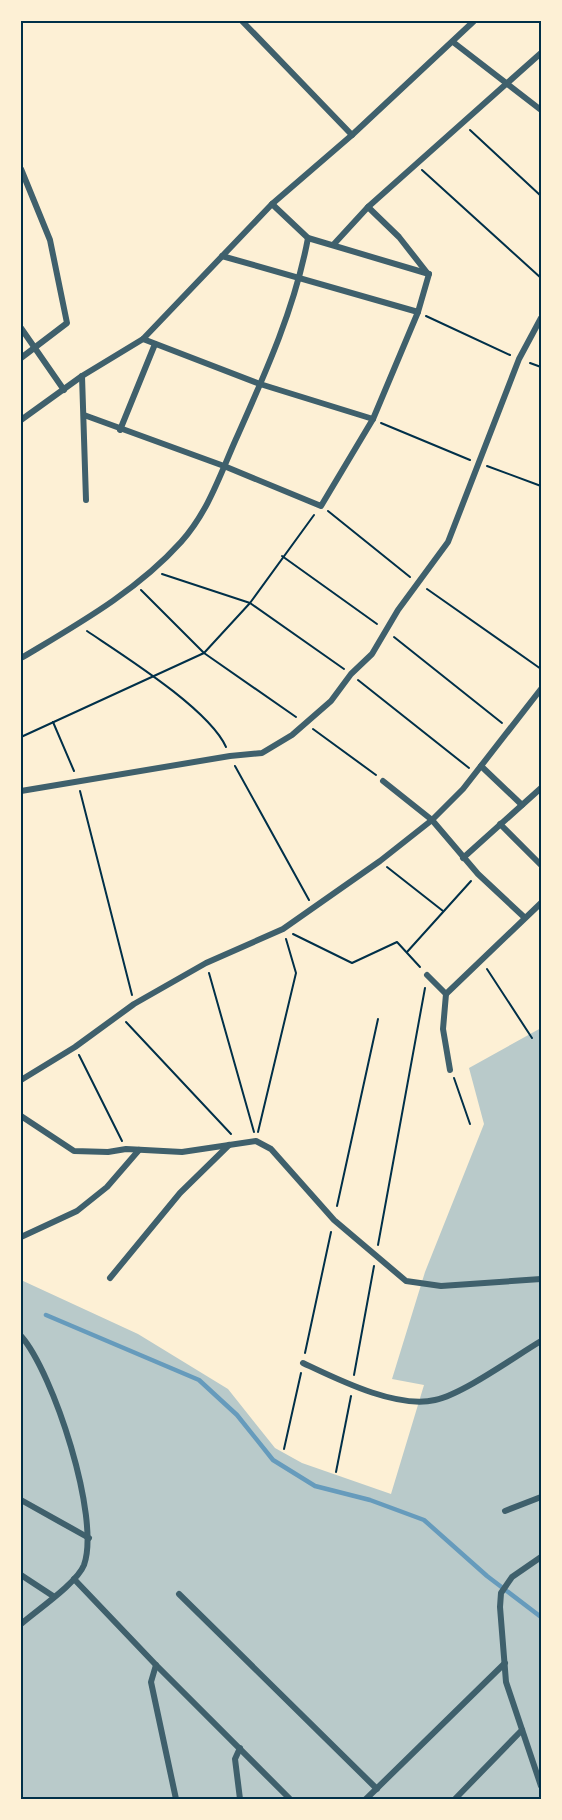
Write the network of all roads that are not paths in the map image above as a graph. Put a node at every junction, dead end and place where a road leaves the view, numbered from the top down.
1 (242, 21) edge
2 (474, 21) edge
3 (453, 42) junction
4 (541, 53) edge
5 (508, 85) junction
6 (541, 110) edge
7 (352, 135) junction
8 (21, 169) edge
9 (272, 204) junction
10 (368, 207) junction
11 (308, 238) junction
12 (334, 244) junction
13 (222, 256) junction
14 (429, 274) junction
15 (300, 278) junction
16 (417, 312) junction
17 (541, 318) edge
18 (21, 328) edge
19 (143, 339) junction
20 (155, 344) junction
21 (34, 347) junction
22 (21, 358) edge
23 (82, 376) junction
24 (260, 384) junction
25 (64, 390) junction
26 (84, 415) junction
27 (373, 419) junction
28 (21, 420) edge
29 (120, 430) junction
30 (224, 466) junction
31 (86, 500) dead end
32 (23, 657) dead end
33 (541, 689) edge
34 (481, 766) junction
35 (383, 781) road end
36 (541, 788) edge
37 (21, 791) edge
38 (522, 805) junction
39 (432, 820) junction
40 (500, 824) junction
41 (463, 858) junction
42 (541, 865) edge
43 (541, 903) edge
44 (524, 917) junction
45 (427, 975) road end
46 (446, 994) junction
47 (450, 1070) road end
48 (21, 1080) edge
49 (21, 1116) edge
50 (230, 1145) junction
51 (139, 1150) junction
52 (21, 1237) edge
53 (110, 1278) dead end
54 (541, 1279) edge
55 (21, 1336) edge
56 (541, 1341) edge
57 (303, 1363) road end
58 (541, 1497) edge
59 (21, 1500) edge
60 (505, 1511) dead end
61 (89, 1538) junction
62 (541, 1557) edge
63 (21, 1575) edge
64 (75, 1578) junction
65 (179, 1594) dead end
66 (53, 1596) junction
67 (21, 1624) edge
68 (505, 1663) junction
69 (156, 1665) junction
70 (522, 1730) junction
71 (240, 1748) junction
72 (541, 1786) edge
73 (377, 1789) junction
74 (176, 1799) edge
75 (240, 1799) edge
76 (290, 1799) edge
77 (366, 1799) edge
78 (455, 1799) edge

1 - 7 street
2 - 3 street
3 - 5 street
3 - 7 street
4 - 5 street
5 - 6 street
5 - 10 street
7 - 9 street
8 - 21 street
9 - 11 street
9 - 13 street
10 - 12 street
10 - 14 street
11 - 12 street
11 - 15 street
12 - 14 street
13 - 15 street
13 - 19 street
14 - 16 street
15 - 16 street
15 - 24 street
16 - 27 street
17 - 37 street
18 - 21 street
19 - 20 street
19 - 23 street
20 - 24 street
20 - 29 street
21 - 22 street
21 - 25 street
23 - 25 street
23 - 26 street
24 - 27 street
24 - 30 street
25 - 28 street
26 - 29 street
26 - 31 street
27 - 30 street
29 - 30 street
30 - 32 street
33 - 34 street
34 - 38 street
34 - 39 street
35 - 39 street
36 - 38 street
38 - 40 street
39 - 41 street
39 - 48 street
40 - 41 street
40 - 42 street
41 - 44 street
43 - 44 street
44 - 46 street
45 - 46 street
46 - 47 street
49 - 51 street
50 - 51 street
50 - 53 street
50 - 54 street
51 - 52 street
55 - 61 street
56 - 57 street
58 - 60 street
59 - 61 street
61 - 64 street
62 - 68 street
63 - 66 street
64 - 66 street
64 - 69 street
65 - 73 street
66 - 67 street
68 - 70 street
68 - 73 street
69 - 71 street
69 - 74 street
70 - 72 street
70 - 78 street
71 - 75 street
71 - 76 street
73 - 77 street

